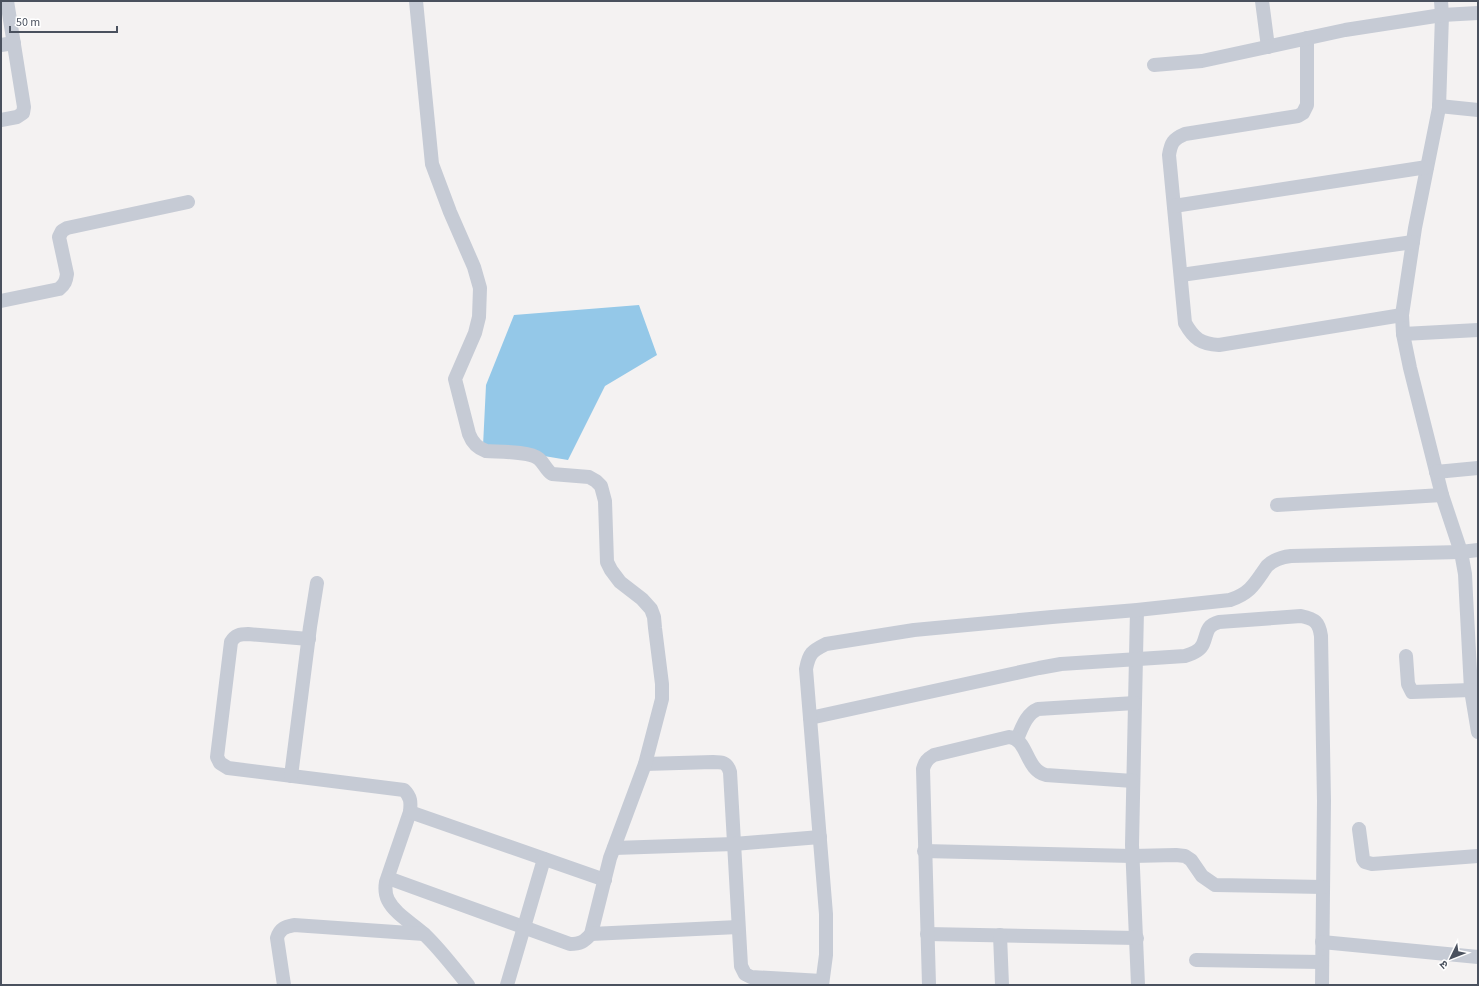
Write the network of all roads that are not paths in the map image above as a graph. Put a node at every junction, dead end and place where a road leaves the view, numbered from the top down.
1 (7, 1) edge
2 (416, 1) edge
3 (1262, 1) edge
4 (1440, 1) edge
5 (1478, 13) edge
6 (1442, 15) junction
7 (1307, 38) junction
8 (7, 44) edge
9 (1268, 46) junction
10 (1154, 65) dead end
11 (1439, 106) junction
12 (1478, 110) edge
13 (1, 120) edge
14 (1427, 167) junction
15 (188, 202) dead end
16 (1174, 206) junction
17 (1413, 242) junction
18 (1181, 275) junction
19 (1, 302) edge
20 (1402, 315) junction
21 (1478, 330) edge
22 (1403, 334) junction
23 (1478, 468) edge
24 (1436, 472) junction
25 (1442, 495) junction
26 (1277, 505) dead end
27 (1478, 550) edge
28 (1461, 552) junction
29 (317, 583) dead end
30 (1137, 610) junction
31 (309, 639) junction
32 (1406, 656) dead end
33 (1136, 659) junction
34 (1471, 690) junction
35 (1135, 703) junction
36 (810, 718) junction
37 (1478, 732) edge
38 (1017, 739) junction
39 (645, 764) junction
40 (291, 776) junction
41 (1133, 781) junction
42 (410, 812) junction
43 (1359, 829) dead end
44 (820, 837) junction
45 (734, 844) junction
46 (614, 848) junction
47 (924, 851) junction
48 (1132, 856) junction
49 (1478, 856) edge
50 (544, 859) junction
51 (388, 878) junction
52 (605, 880) junction
53 (1323, 887) junction
54 (524, 927) junction
55 (738, 927) junction
56 (424, 934) junction
57 (590, 934) junction
58 (927, 934) junction
59 (1000, 935) junction
60 (1137, 938) junction
61 (1322, 942) junction
62 (1478, 957) edge
63 (1196, 960) dead end
64 (1322, 962) junction
65 (822, 983) edge
66 (284, 985) edge
67 (468, 985) edge
68 (507, 985) edge
69 (929, 985) edge
70 (1002, 985) edge
71 (1138, 985) edge
72 (1322, 985) edge

1 - 8 street
2 - 39 street
3 - 9 street
4 - 6 street
5 - 6 street
6 - 7 street
6 - 11 street
7 - 9 street
7 - 16 street
8 - 13 street
9 - 10 street
11 - 12 street
11 - 14 street
14 - 16 street
14 - 17 street
15 - 19 street
16 - 18 street
17 - 18 street
17 - 20 street
18 - 20 street
20 - 22 street
21 - 22 street
22 - 24 street
23 - 24 street
24 - 25 street
25 - 26 street
25 - 28 street
27 - 28 street
28 - 30 street
28 - 34 street
29 - 31 street
30 - 33 street
30 - 36 street
31 - 40 street
31 - 40 street
32 - 34 street
33 - 35 street
33 - 36 street
33 - 53 street
34 - 37 street
35 - 38 street
35 - 41 street
36 - 44 street
38 - 41 street
38 - 47 street
39 - 45 street
39 - 46 street
40 - 42 street
41 - 48 street
42 - 50 street
42 - 51 street
43 - 49 street
44 - 45 street
44 - 65 street
45 - 46 street
45 - 55 street
46 - 52 street
47 - 48 street
47 - 58 street
48 - 53 street
48 - 60 street
50 - 52 street
50 - 54 street
51 - 54 street
51 - 56 street
52 - 57 street
53 - 61 street
54 - 57 street
54 - 68 street
55 - 57 street
55 - 65 street
56 - 66 street
56 - 67 street
58 - 59 street
58 - 69 street
59 - 60 street
59 - 70 street
60 - 71 street
61 - 62 street
61 - 64 street
63 - 64 street
64 - 72 street

